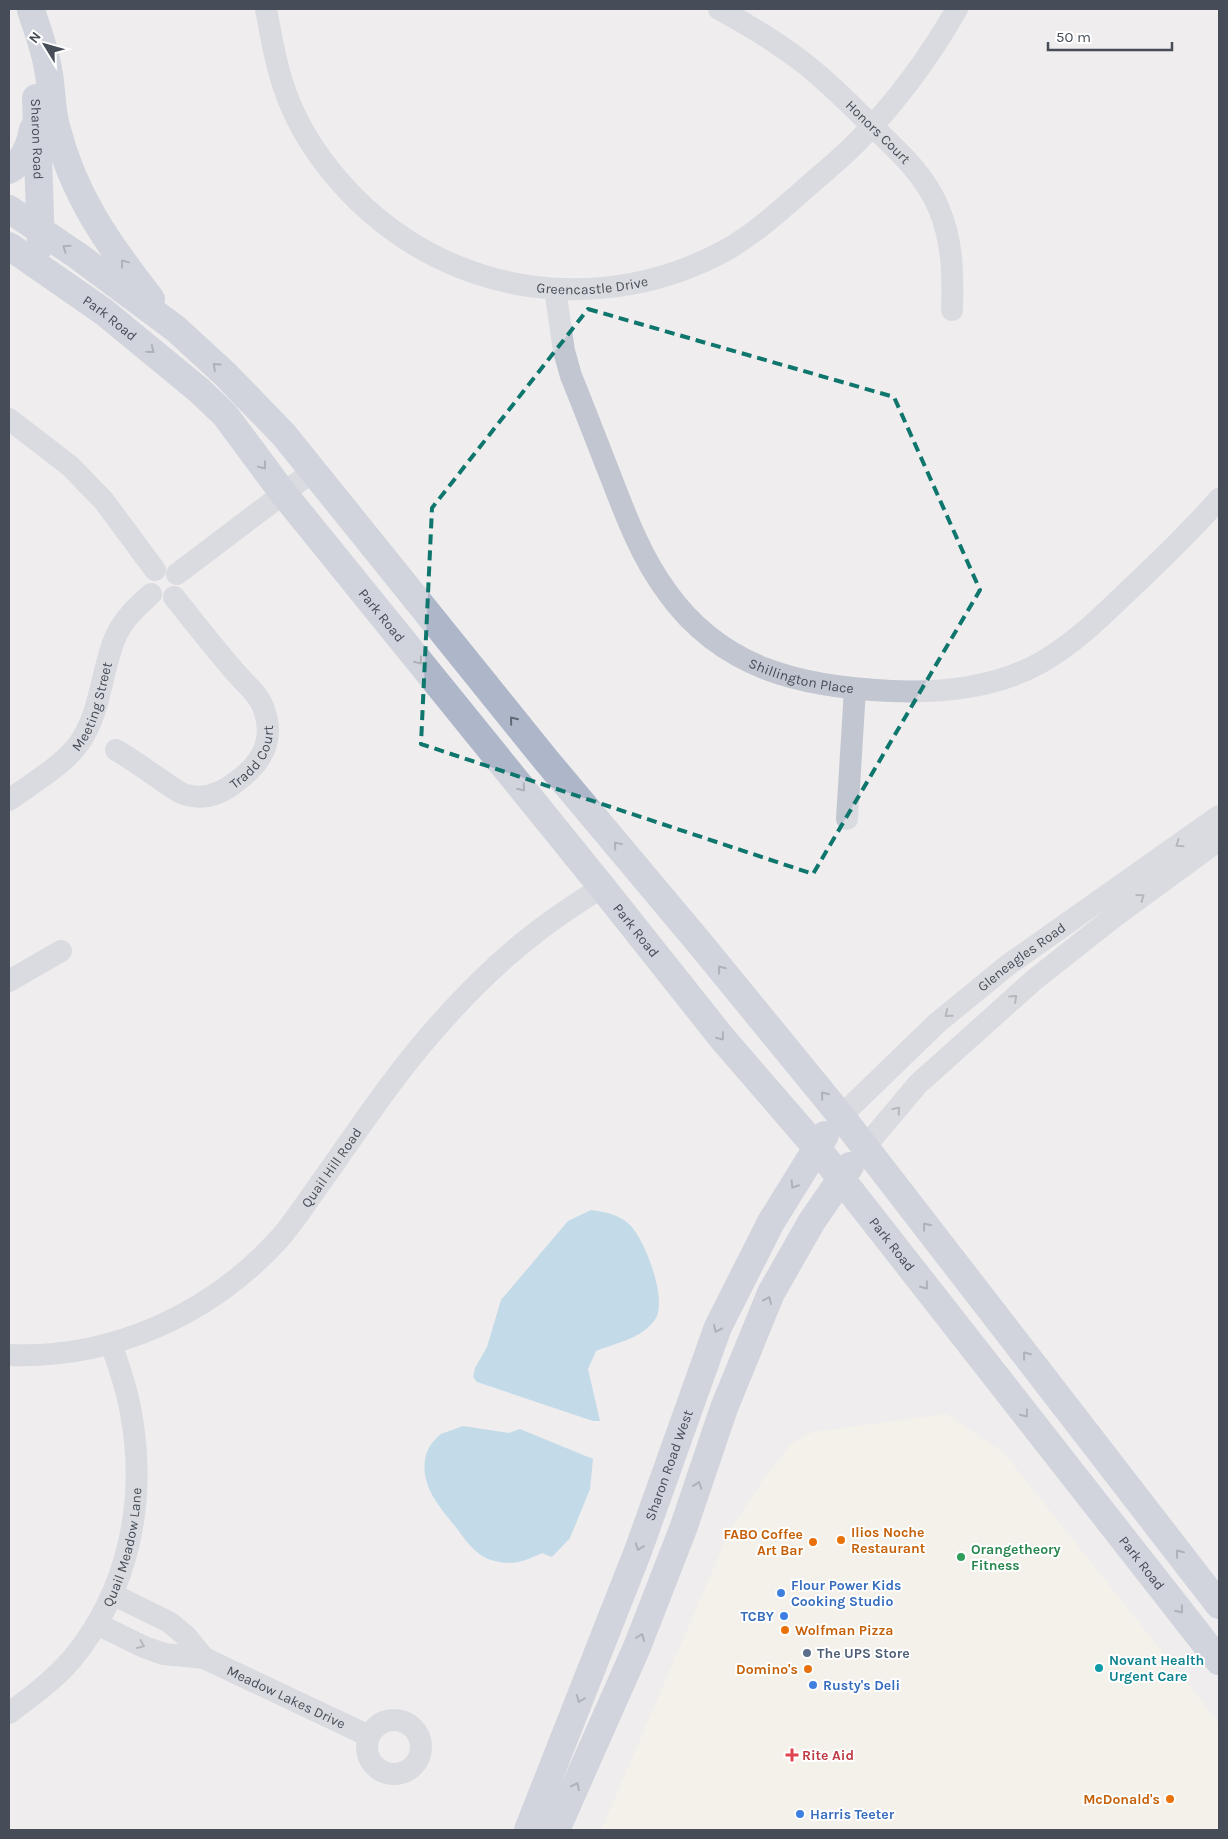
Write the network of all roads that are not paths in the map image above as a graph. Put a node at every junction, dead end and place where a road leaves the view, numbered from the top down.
1 (31, 9) edge
2 (266, 9) edge
3 (719, 9) edge
4 (958, 9) edge
5 (37, 107) junction
6 (872, 126) junction
7 (9, 170) edge
8 (9, 209) edge
9 (40, 230) junction
10 (9, 246) edge
11 (42, 269) junction
12 (555, 289) junction
13 (952, 310) dead end
14 (176, 329) junction
15 (9, 419) edge
16 (313, 471) junction
17 (284, 493) junction
18 (1219, 499) edge
19 (155, 570) junction
20 (177, 574) junction
21 (151, 594) junction
22 (174, 597) junction
23 (855, 689) junction
24 (116, 750) dead end
25 (9, 800) edge
26 (1219, 816) edge
27 (847, 819) dead end
28 (1219, 840) edge
29 (602, 887) junction
30 (61, 951) dead end
31 (9, 981) edge
32 (841, 1116) junction
33 (865, 1147) junction
34 (817, 1148) junction
35 (841, 1179) junction
36 (111, 1344) junction
37 (9, 1355) edge
38 (112, 1594) junction
39 (1219, 1605) edge
40 (97, 1624) junction
41 (204, 1658) junction
42 (1219, 1661) edge
43 (9, 1714) edge
44 (369, 1736) dead end
45 (528, 1830) edge
46 (556, 1830) edge

1 - 5 main road, Sharon Road
14 -> 1 main road
2 - 12 street, Greencastle Drive
3 - 6 street, Honors Court
4 - 6 street, Greencastle Drive
5 - 7 main road
5 - 9 main road, Sharon Road
6 - 12 street, Greencastle Drive
6 - 13 street, Honors Court
8 - 9 main road
9 - 11 main road, Sharon Road
14 -> 9 main road
10 - 11 main road, Park Road
11 -> 17 main road, Park Road
12 - 23 street, Shillington Place
16 -> 14 main road
15 - 19 street
16 - 17 street
32 -> 16 main road
17 - 20 street
17 -> 29 main road, Park Road
18 - 23 street, Shillington Place
19 - 20 street
19 - 21 street
20 - 22 street
21 - 22 street
21 - 25 street, Meeting Street
22 - 24 street, Tradd Court
23 - 27 street
26 -> 32 street, Gleneagles Road
33 -> 28 street, Gleneagles Road
29 -> 34 main road, Park Road
29 - 36 street, Quail Hill Road
30 - 31 street
32 - 33 main road
32 - 34 main road, Sharon Road West
33 - 35 main road
39 -> 33 main road
34 - 35 main road, Park Road
34 -> 45 main road, Sharon Road West
35 -> 42 main road, Park Road
46 -> 35 main road
36 - 37 street, Quail Hill Road
36 - 38 street, Quail Meadow Lane
38 - 40 street, Quail Meadow Lane
38 - 41 street, Meadow Lakes Drive
40 -> 41 street, Meadow Lakes Drive
40 - 43 street, Quail Meadow Lane
41 - 44 street, Meadow Lakes Drive

